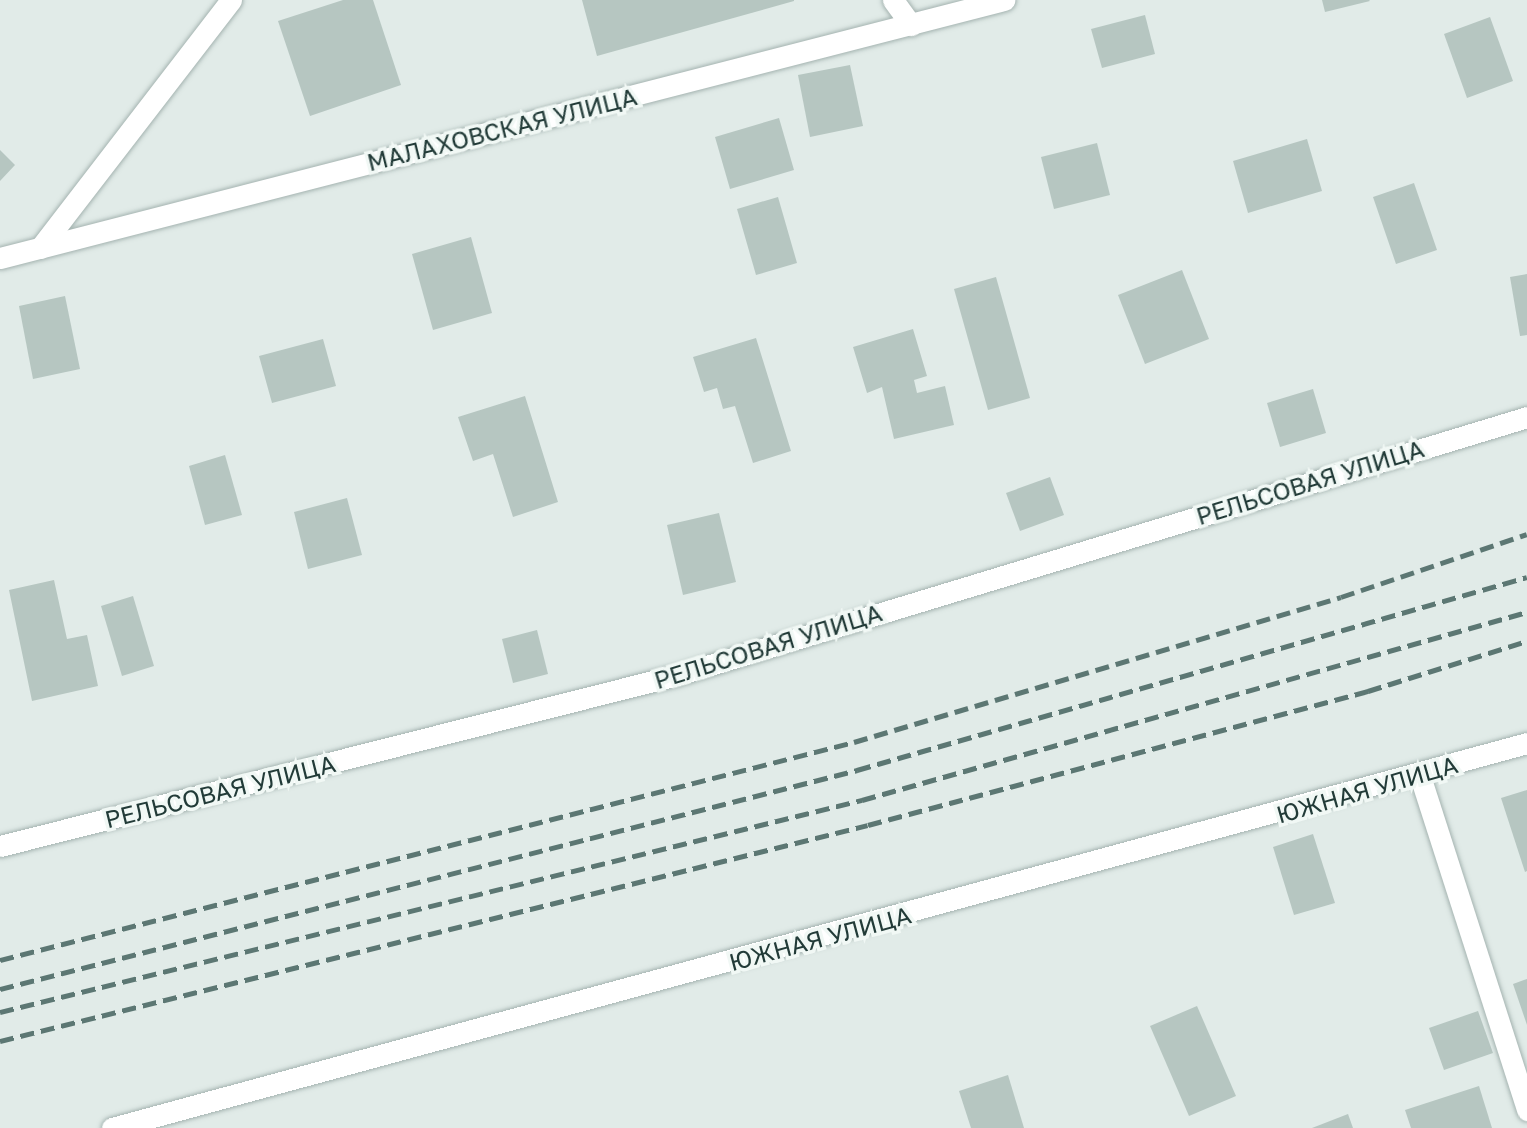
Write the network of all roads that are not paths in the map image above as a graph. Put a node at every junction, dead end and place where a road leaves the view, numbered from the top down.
1 (231, 0) edge
2 (893, 0) edge
3 (1004, 0) edge
4 (911, 25) junction
5 (40, 248) junction
6 (0, 258) edge
7 (1527, 417) edge
8 (1527, 743) edge
9 (1420, 776) junction
10 (0, 846) edge
11 (1527, 1110) edge
12 (112, 1128) edge

1 - 5 street
2 - 4 street
3 - 4 street, МАЛАХОВСКАЯ УЛИЦА
4 - 5 street, МАЛАХОВСКАЯ УЛИЦА
5 - 6 street, МАЛАХОВСКАЯ УЛИЦА
7 - 10 street, РЕЛЬСОВАЯ УЛИЦА
8 - 9 street, ЮЖНАЯ УЛИЦА
9 - 11 street
9 - 12 street, ЮЖНАЯ УЛИЦА

